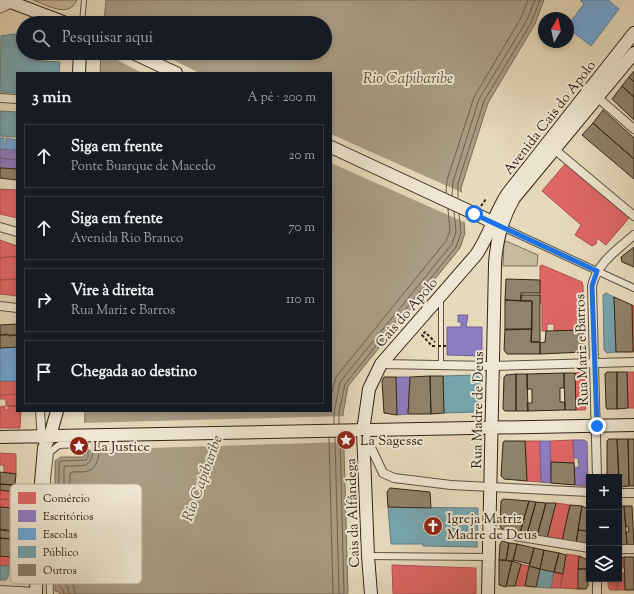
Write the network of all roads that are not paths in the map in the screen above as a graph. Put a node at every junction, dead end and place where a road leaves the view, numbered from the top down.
1 (84, 0) edge
2 (5, 3) edge
3 (45, 16) edge
4 (83, 16) edge
5 (634, 33) edge
6 (634, 53) edge
7 (80, 60) edge
8 (149, 60) edge
9 (79, 72) edge
10 (174, 72) edge
11 (0, 98) edge
12 (598, 98) junction
13 (16, 99) edge
14 (634, 130) edge
15 (332, 147) edge
16 (554, 149) junction
17 (634, 216) edge
18 (498, 224) junction
19 (0, 227) edge
20 (16, 232) edge
21 (634, 235) edge
22 (597, 271) junction
23 (634, 288) edge
24 (441, 295) junction
25 (0, 306) edge
26 (16, 308) edge
27 (634, 362) edge
28 (595, 363) junction
29 (381, 364) junction
30 (440, 365) junction
31 (492, 366) junction
32 (40, 412) edge
33 (57, 412) edge
34 (634, 425) edge
35 (597, 426) junction
36 (492, 428) junction
37 (363, 431) junction
38 (0, 437) edge
39 (81, 437) junction
40 (45, 440) junction
41 (597, 474) edge
42 (41, 484) edge
43 (47, 484) edge
44 (492, 486) junction
45 (586, 492) edge
46 (622, 493) edge
47 (634, 493) edge
48 (490, 532) junction
49 (586, 548) edge
50 (622, 549) edge
51 (634, 549) edge
52 (368, 556) junction
53 (488, 557) junction
54 (597, 582) edge
55 (50, 584) edge
56 (0, 590) edge
57 (21, 593) edge
58 (36, 593) edge
59 (50, 594) edge
60 (371, 594) edge
61 (488, 594) edge
62 (597, 594) edge

1 - 4 lane
2 - 3 main road
5 - 18 main road, Avenida Cais do Apolo
6 - 12 main road, Avenida Cais do Apolo
7 - 9 main road
8 - 10 main road
11 - 13 street
12 - 14 street
12 - 16 main road, Avenida Cais do Apolo
15 - 18 main road
16 - 17 street
16 - 18 main road, Avenida Cais do Apolo
18 - 22 street
18 - 24 main road, Cais do Apolo
18 - 31 main road, Rua Madre de Deus
19 - 20 street
21 - 22 street
22 - 23 street
22 - 28 street, Rua Mariz e Barros
24 - 29 main road, Cais do Apolo
24 - 30 lane
25 - 26 street
27 - 28 street
28 - 31 street
28 - 35 street, Rua Mariz e Barros
29 - 30 street
29 - 37 main road, Cais do Apolo
30 - 31 street
31 - 36 main road, Rua Madre de Deus
32 - 40 street
33 - 40 main road
34 - 35 main road
35 - 36 main road
35 - 41 street, Rua Mariz e Barros
36 - 37 main road
36 - 44 main road, Rua Madre de Deus
37 - 39 main road
37 - 44 street
37 - 52 main road, Cais da Alfândega
38 - 40 main road
39 - 40 main road
39 - 43 street
40 - 42 main road
44 - 45 street
44 - 48 main road, Rua Madre de Deus
46 - 47 street
48 - 49 street
48 - 53 main road, Rua Madre de Deus
50 - 51 street
52 - 53 street
52 - 60 main road, Cais da Alfândega
53 - 61 main road, Rua Madre de Deus
54 - 62 street
55 - 59 street
56 - 57 street
57 - 58 street

